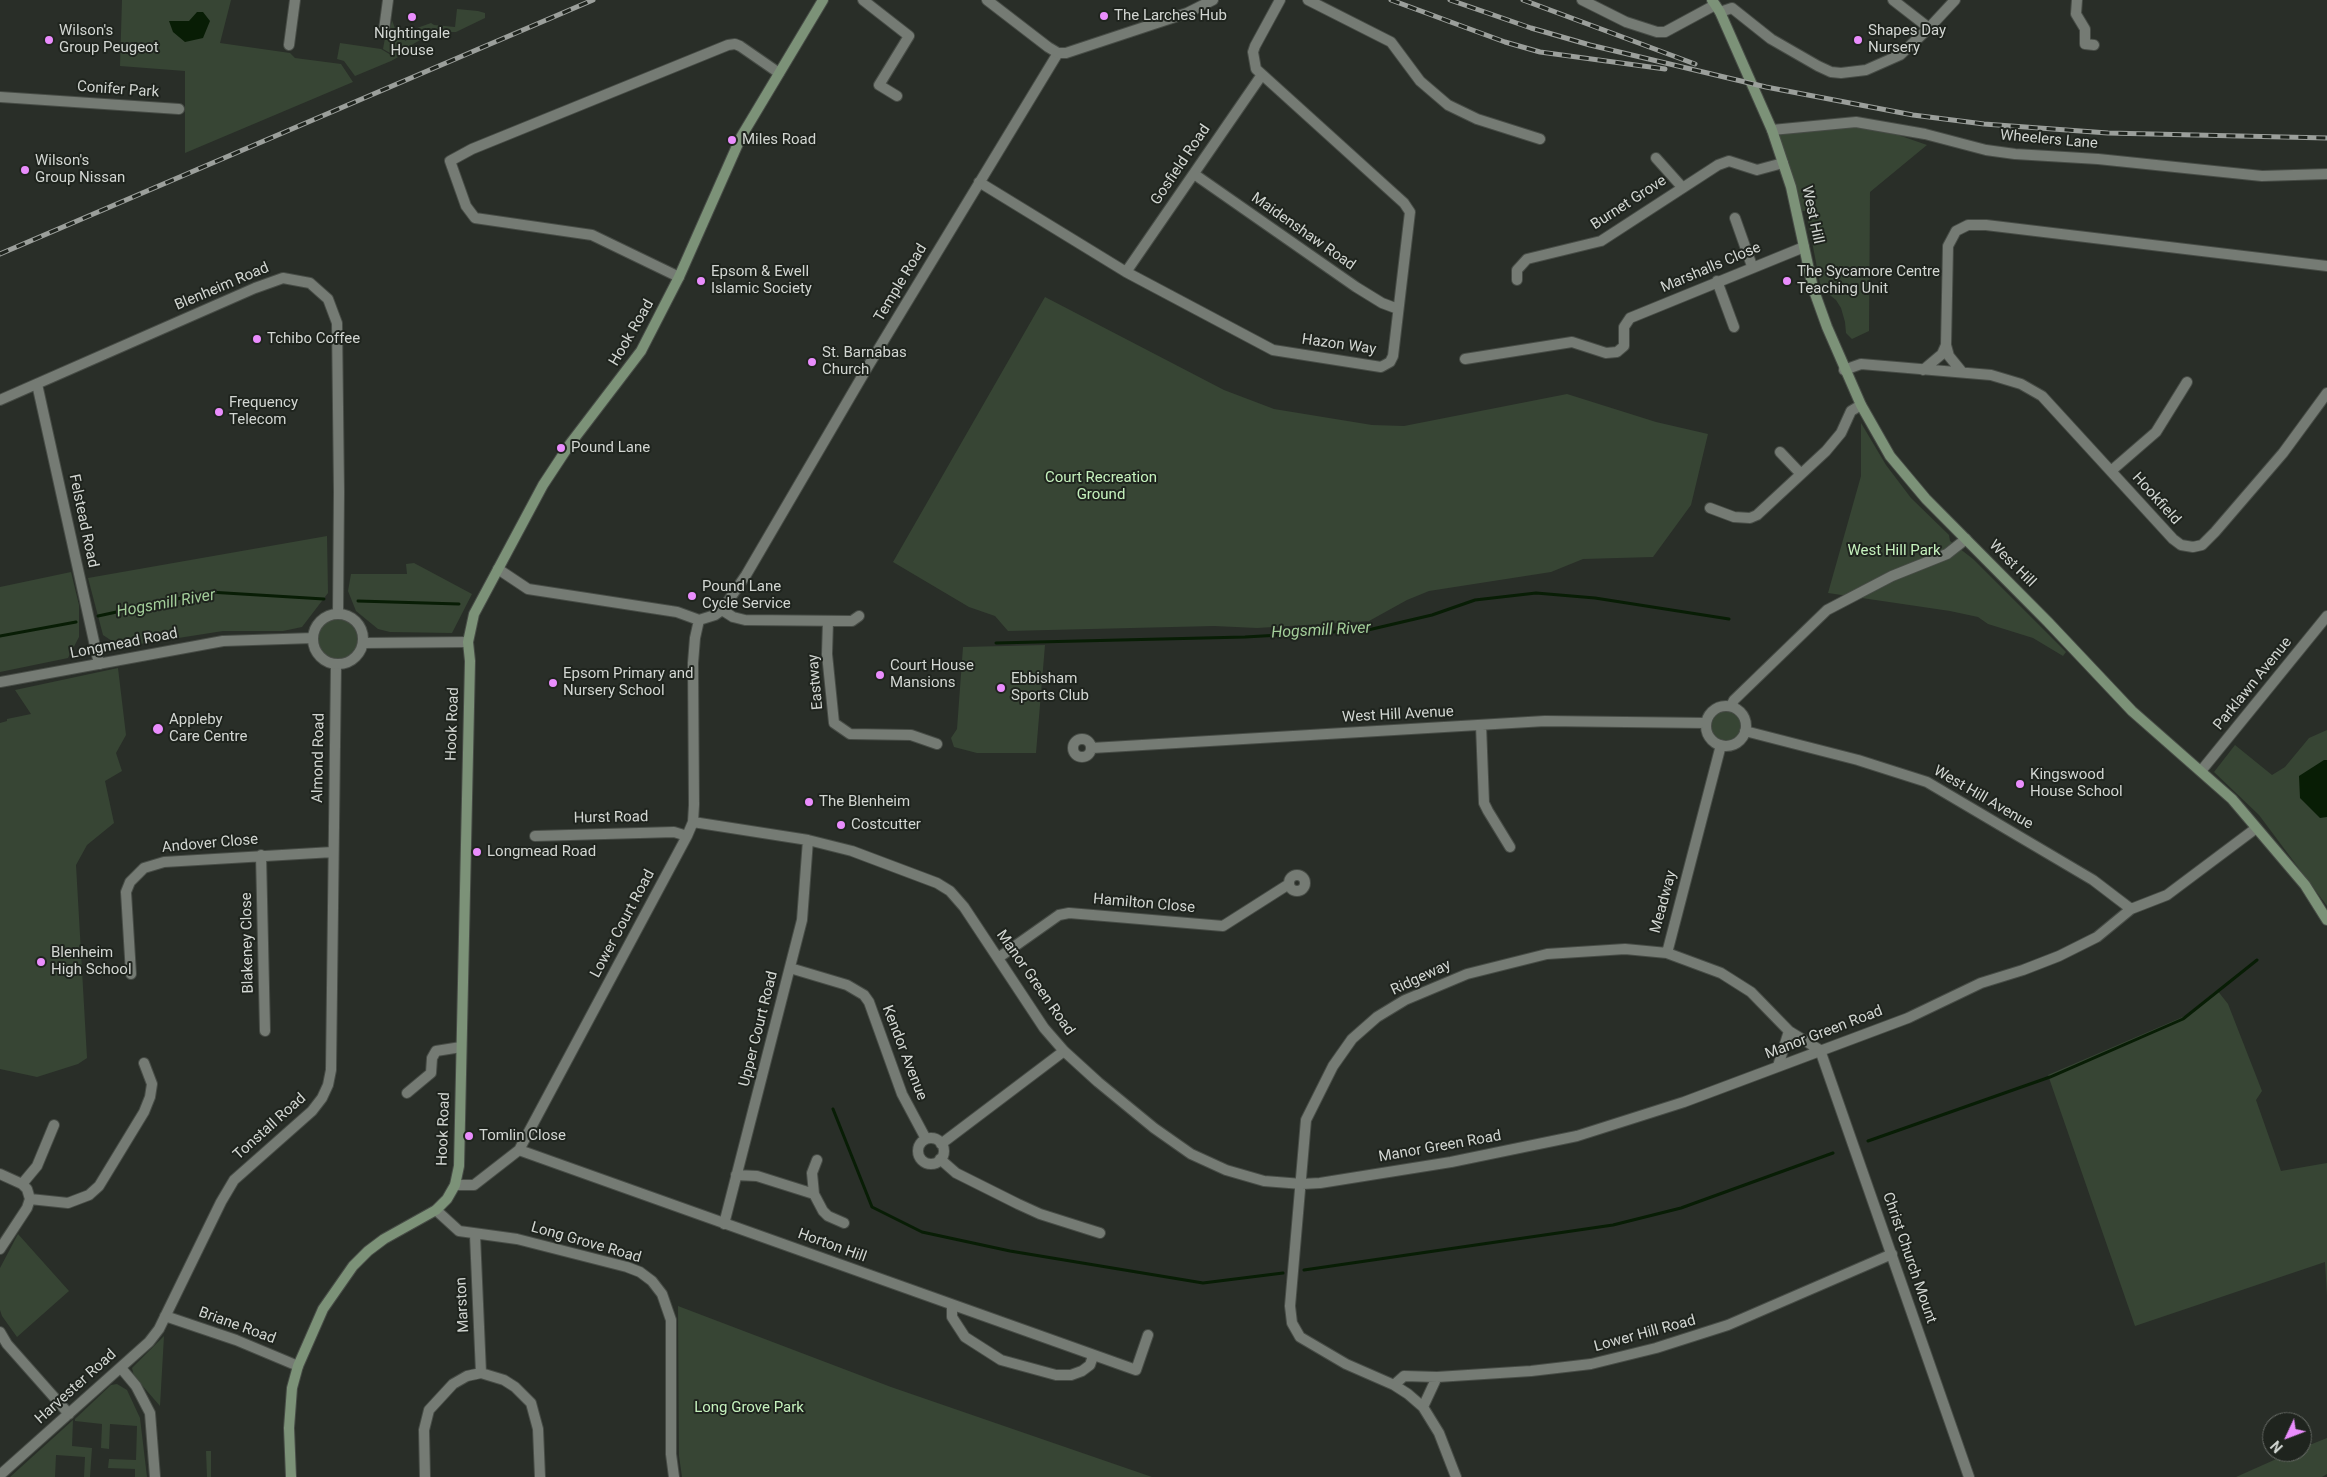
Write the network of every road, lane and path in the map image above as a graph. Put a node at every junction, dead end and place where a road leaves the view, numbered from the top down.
1 (295, 0) edge
2 (388, 0) edge
3 (823, 0) edge
4 (863, 0) edge
5 (988, 0) edge
6 (1213, 0) edge
7 (1280, 0) edge
8 (1308, 0) edge
9 (1582, 0) edge
10 (1893, 0) edge
11 (1955, 0) edge
12 (2078, 0) edge
13 (1716, 6) edge
14 (1929, 28) junction
15 (384, 30) dead end
16 (289, 45) dead end
17 (2094, 45) dead end
18 (1058, 52) junction
19 (779, 73) junction
20 (1261, 76) junction
21 (897, 96) dead end
22 (0, 97) edge
23 (179, 109) dead end
24 (1772, 130) junction
25 (1540, 139) dead end
26 (1656, 158) dead end
27 (1783, 163) junction
28 (1194, 174) junction
29 (2327, 174) edge
30 (979, 182) junction
31 (1682, 187) junction
32 (1735, 218) dead end
33 (1804, 247) junction
34 (1752, 266) junction
35 (2327, 266) edge
36 (1126, 272) junction
37 (679, 277) junction
38 (1517, 280) dead end
39 (1717, 281) junction
40 (1398, 310) junction
41 (1734, 327) dead end
42 (1946, 346) junction
43 (1465, 359) dead end
44 (1844, 370) junction
45 (1923, 370) junction
46 (1962, 372) junction
47 (2187, 382) dead end
48 (37, 384) junction
49 (2327, 393) edge
50 (0, 400) edge
51 (1861, 405) junction
52 (1780, 452) dead end
53 (2111, 471) junction
54 (1801, 474) junction
55 (1710, 508) dead end
56 (1966, 539) junction
57 (498, 569) junction
58 (722, 610) junction
59 (338, 614) junction
60 (859, 616) dead end
61 (699, 620) junction
62 (828, 621) junction
63 (2325, 621) edge
64 (313, 638) junction
65 (468, 642) junction
66 (364, 643) junction
67 (99, 664) junction
68 (336, 665) junction
69 (0, 682) edge
70 (1731, 706) junction
71 (1706, 723) junction
72 (1481, 725) junction
73 (1745, 731) junction
74 (937, 744) dead end
75 (1721, 745) junction
76 (1092, 748) dead end
77 (2202, 770) junction
78 (692, 822) junction
79 (2255, 829) junction
80 (535, 836) dead end
81 (687, 836) junction
82 (808, 840) junction
83 (1510, 847) dead end
84 (333, 852) junction
85 (261, 855) junction
86 (1289, 884) dead end
87 (2131, 910) junction
88 (2327, 920) edge
89 (1666, 953) junction
90 (998, 958) junction
91 (790, 968) junction
92 (131, 974) dead end
93 (265, 1031) dead end
94 (1789, 1031) junction
95 (461, 1046) junction
96 (1820, 1050) junction
97 (1064, 1051) junction
98 (144, 1063) dead end
99 (1778, 1066) junction
100 (406, 1093) dead end
101 (54, 1125) dead end
102 (926, 1139) junction
103 (941, 1144) junction
104 (518, 1150) junction
105 (940, 1159) junction
106 (817, 1160) dead end
107 (0, 1174) edge
108 (736, 1175) junction
109 (22, 1184) junction
110 (1302, 1184) junction
111 (455, 1185) junction
112 (814, 1194) junction
113 (30, 1199) junction
114 (436, 1210) junction
115 (844, 1223) dead end
116 (724, 1224) junction
117 (1100, 1232) dead end
118 (475, 1235) junction
119 (0, 1249) edge
120 (1892, 1254) junction
121 (952, 1306) junction
122 (165, 1316) junction
123 (0, 1332) edge
124 (1148, 1335) dead end
125 (1093, 1356) junction
126 (298, 1366) junction
127 (120, 1368) junction
128 (482, 1373) junction
129 (1436, 1377) junction
130 (1394, 1385) junction
131 (1423, 1407) junction
132 (69, 1414) junction
133 (0, 1475) edge
134 (155, 1477) edge
135 (291, 1477) edge
136 (425, 1477) edge
137 (540, 1477) edge
138 (674, 1477) edge
139 (1456, 1477) edge
140 (1969, 1477) edge

1 - 16 street
2 - 15 street
3 - 19 main road, Hook Road
4 - 21 street
5 - 18 street
6 - 18 street
7 - 20 street, Hazon Way
8 - 25 street
9 - 13 street
10 - 14 street
11 - 14 street
12 - 17 street
13 - 14 street
13 - 24 main road, West Hill
18 - 30 street, Temple Road
19 - 37 main road, Hook Road
19 - 37 street
20 - 28 street, Gosfield Road
20 - 40 street, Hazon Way
22 - 23 street, Conifer Park
24 - 27 main road, West Hill
24 - 29 street, Wheelers Lane
26 - 31 street
27 - 31 street
27 - 33 main road, West Hill
28 - 36 street, Gosfield Road
28 - 40 street, Maidenshaw Road
30 - 36 street, Hazon Way
30 - 58 street, Temple Road
31 - 38 street, Burnet Grove
32 - 34 street
33 - 34 street, Marshalls Close
33 - 44 main road, West Hill
34 - 39 street, Marshalls Close
35 - 42 street
36 - 40 street, Hazon Way
37 - 57 main road, Hook Road
39 - 41 street
39 - 43 street, Marshalls Close
42 - 45 street
42 - 46 street
44 - 45 street, Hookfield
44 - 51 main road, West Hill
45 - 46 street, Hookfield
46 - 53 street, Hookfield
47 - 53 street
48 - 50 street, Blenheim Road
48 - 59 street, Blenheim Road
48 - 67 street, Felstead Road
49 - 53 street, Hookfield
51 - 54 street
51 - 56 main road, West Hill
52 - 54 street
54 - 55 street
56 - 70 street
56 - 77 main road, West Hill
57 - 61 street
57 - 65 main road, Hook Road
58 - 61 street
58 - 62 street
59 - 64 street
59 - 66 street
60 - 62 street
61 - 78 street, Lower Court Road
62 - 74 street, Eastway
63 - 77 street, Parklawn Avenue
64 - 67 street, Longmead Road
64 - 68 street
65 - 66 street
65 - 95 main road, Hook Road
66 - 68 street
67 - 69 street, Longmead Road
68 - 84 street, Almond Road
70 - 71 street
70 - 73 street
71 - 72 street, West Hill Avenue
71 - 75 street
72 - 76 street, West Hill Avenue
72 - 83 street
73 - 75 street
73 - 87 street, West Hill Avenue
75 - 89 street, Meadway
77 - 79 main road, West Hill
78 - 81 street, Lower Court Road
78 - 82 street, Manor Green Road
79 - 87 street, Manor Green Road
79 - 88 main road, West Hill
80 - 81 street, Hurst Road
81 - 104 street, Lower Court Road
82 - 90 street, Manor Green Road
82 - 91 street, Upper Court Road
84 - 85 street, Andover Close
84 - 122 street, Tonstall Road
85 - 92 street, Andover Close
85 - 93 street, Blakeney Close
86 - 90 street, Hamilton Close
87 - 96 street, Manor Green Road
89 - 94 street, Meadway
89 - 110 street, Ridgeway
90 - 97 street, Manor Green Road
91 - 102 street, Kendor Avenue
91 - 108 street, Upper Court Road
94 - 96 street, Meadway
94 - 99 street
95 - 100 street
95 - 111 main road, Hook Road
96 - 99 street, Manor Green Road
96 - 120 street, Christ Church Mount
97 - 103 street
97 - 110 street, Manor Green Road
98 - 113 street
99 - 110 street, Manor Green Road
101 - 109 street
102 - 103 street
102 - 105 street
103 - 105 street
104 - 111 street, Lower Court Road
104 - 116 street, Horton Hill
105 - 117 street
106 - 112 street
107 - 109 street
108 - 112 street
108 - 116 street, Upper Court Road
109 - 113 street
110 - 130 street
111 - 114 main road, Hook Road
112 - 115 street
113 - 119 street
114 - 118 street, Long Grove Road
114 - 126 main road, Hook Road
116 - 121 street, Horton Hill
118 - 128 street, Marston
118 - 138 street, Long Grove Road
120 - 129 street, Lower Hill Road
120 - 140 street, Christ Church Mount
121 - 125 street, Horton Hill
121 - 125 street
122 - 126 street, Briane Road
122 - 127 street, Harvester Road
123 - 132 street
124 - 125 street, Horton Hill
126 - 135 main road, Hook Road
127 - 132 street, Harvester Road
127 - 134 street
128 - 136 street
128 - 137 street
129 - 130 street, Lower Hill Road
129 - 131 street
130 - 131 street
131 - 139 street
132 - 133 street, Harvester Road

